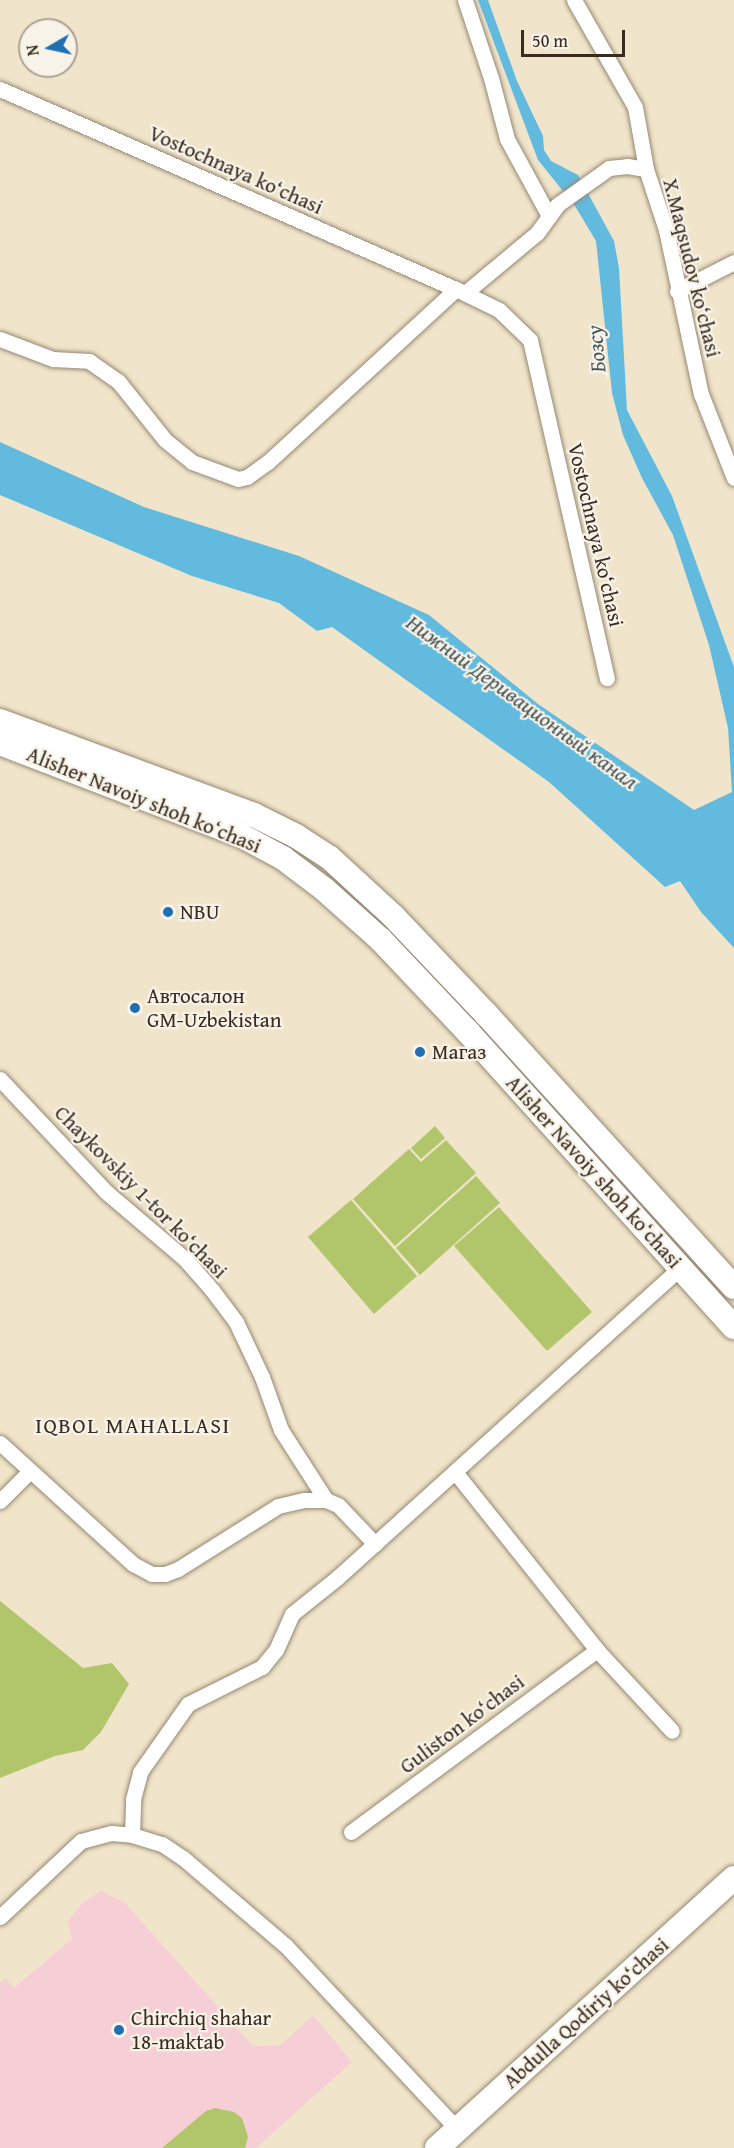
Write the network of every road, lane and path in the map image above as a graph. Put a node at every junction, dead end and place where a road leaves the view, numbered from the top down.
1 (465, 0) edge
2 (574, 0) edge
3 (0, 89) edge
4 (646, 169) junction
5 (553, 211) junction
6 (734, 262) edge
7 (461, 291) junction
8 (677, 291) junction
9 (0, 339) edge
10 (734, 478) edge
11 (607, 678) dead end
12 (0, 721) edge
13 (0, 743) edge
14 (0, 1079) edge
15 (680, 1268) junction
16 (734, 1287) edge
17 (734, 1327) edge
18 (0, 1443) edge
19 (30, 1471) junction
20 (455, 1472) junction
21 (326, 1500) junction
22 (0, 1501) edge
23 (375, 1544) junction
24 (597, 1650) junction
25 (672, 1731) dead end
26 (351, 1832) dead end
27 (132, 1835) junction
28 (734, 1878) edge
29 (0, 1917) edge
30 (458, 2130) junction
31 (437, 2148) edge

1 - 5 street
2 - 4 street, X.Maqsudov ko‘chasi
3 - 7 street, Vostochnaya ko‘chasi
4 - 5 street
4 - 8 street, X.Maqsudov ko‘chasi
5 - 7 street
6 - 8 street
7 - 9 street
7 - 11 street, Vostochnaya ko‘chasi
8 - 10 street, X.Maqsudov ko‘chasi
12 - 16 main road, Alisher Navoiy shoh koʻchasi
13 - 15 main road, Alisher Navoiy shoh koʻchasi
14 - 21 street, Chaykovskiy 1-tor ko‘chasi
15 - 17 main road, Alisher Navoiy shoh koʻchasi
15 - 20 street
18 - 19 street
19 - 21 street
19 - 22 street
20 - 23 street
20 - 24 street
21 - 23 street
23 - 27 street
24 - 25 street
24 - 26 street, Guliston ko‘chasi
27 - 29 street
27 - 30 street
28 - 30 main road, Abdulla Qodiriy ko‘chasi
30 - 31 main road, Abdulla Qodiriy ko‘chasi

